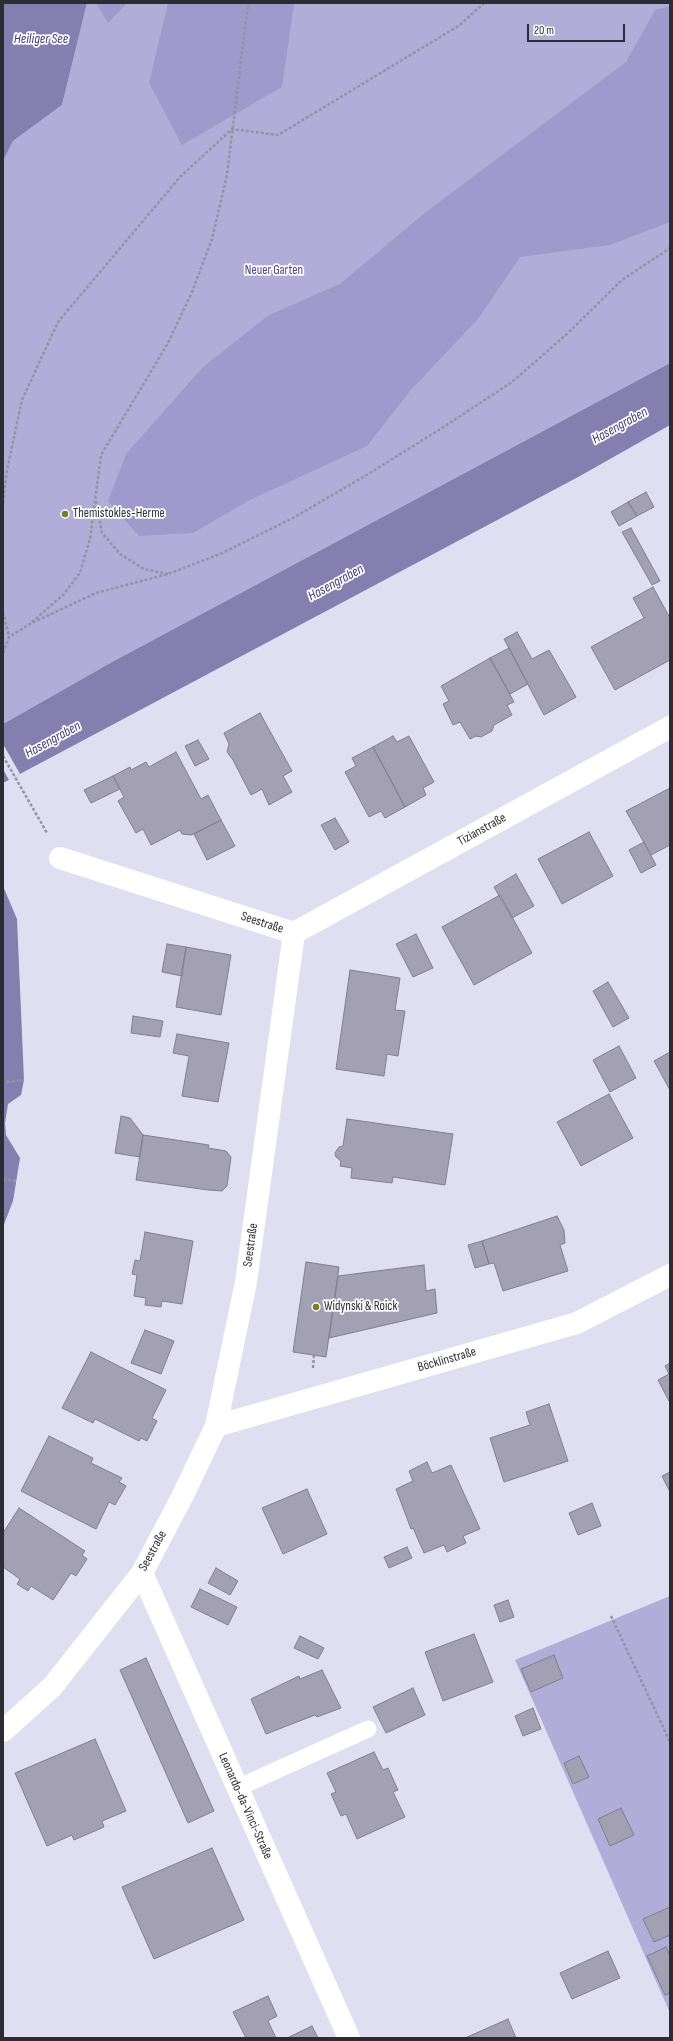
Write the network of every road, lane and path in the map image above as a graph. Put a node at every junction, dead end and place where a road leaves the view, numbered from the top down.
1 (248, 3) edge
2 (484, 3) edge
3 (232, 128) junction
4 (670, 248) edge
5 (95, 498) junction
6 (3, 503) edge
7 (168, 574) junction
8 (3, 612) edge
9 (30, 624) junction
10 (9, 637) junction
11 (3, 653) edge
12 (670, 727) edge
13 (3, 756) edge
14 (60, 858) joint
15 (294, 934) junction
16 (24, 1080) dead end
17 (7, 1082) dead end
18 (3, 1179) edge
19 (17, 1181) dead end
20 (670, 1275) edge
21 (216, 1426) junction
22 (142, 1573) junction
23 (611, 1616) dead end
24 (368, 1729) dead end
25 (3, 1731) edge
26 (670, 1742) edge
27 (237, 1788) junction
28 (349, 2038) edge

1 - 3 path
2 - 3 path
3 - 5 path
3 - 6 path
4 - 7 path
5 - 7 path
5 - 9 path
7 - 9 path
8 - 10 path
9 - 10 path
10 - 11 path
12 - 15 street, Tizianstraße
13 - 14 path
14 - 15 street, Seestraße
15 - 21 street, Seestraße
16 - 17 path
18 - 19 path
20 - 21 street, Böcklinstraße
21 - 22 street, Seestraße
22 - 25 street, Seestraße
22 - 27 street, Leonardo-da-Vinci-Straße
23 - 26 path
24 - 27 lane
27 - 28 street, Leonardo-da-Vinci-Straße

